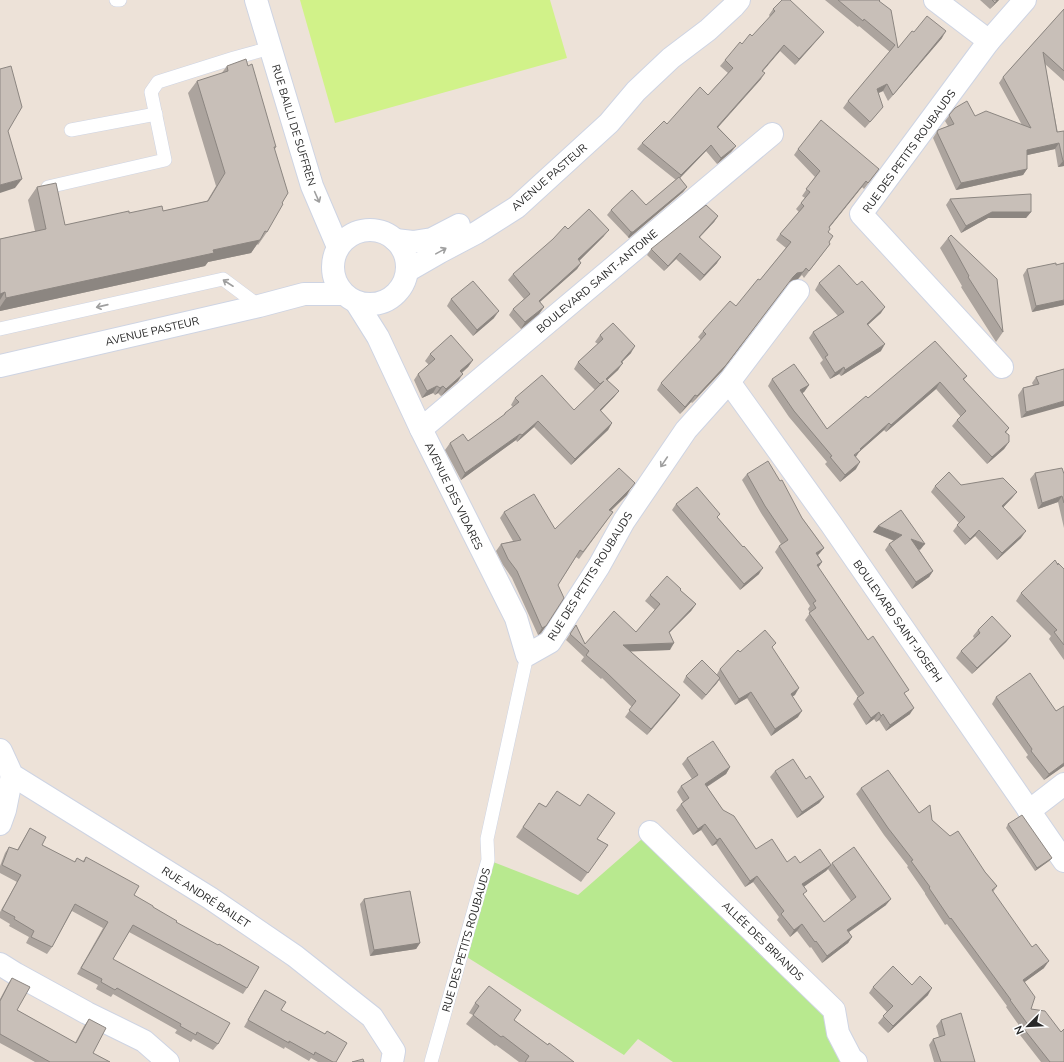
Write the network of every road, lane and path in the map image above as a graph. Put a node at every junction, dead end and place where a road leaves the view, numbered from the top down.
1 (116, 0) edge
2 (120, 0) edge
3 (256, 0) edge
4 (718, 0) edge
5 (739, 0) edge
6 (935, 0) edge
7 (1025, 0) edge
8 (989, 42) junction
9 (270, 48) junction
10 (671, 58) junction
11 (636, 91) junction
12 (156, 114) junction
13 (71, 130) dead end
14 (772, 134) dead end
15 (48, 187) edge
16 (395, 240) junction
17 (336, 257) junction
18 (407, 271) junction
19 (798, 291) dead end
20 (304, 294) junction
21 (350, 298) junction
22 (383, 303) junction
23 (259, 306) junction
24 (0, 329) edge
25 (378, 337) junction
26 (0, 366) edge
27 (1002, 367) dead end
28 (730, 382) junction
29 (421, 429) junction
30 (527, 655) junction
31 (0, 750) edge
32 (12, 775) junction
33 (1064, 784) edge
34 (1029, 811) junction
35 (0, 824) edge
36 (650, 832) dead end
37 (1064, 861) edge
38 (0, 964) edge
39 (168, 1062) edge
40 (392, 1062) edge
41 (431, 1062) edge
42 (856, 1062) edge

1 - 2 lane
3 - 9 street, RUE BAILLI DE SUFFREN
4 - 10 street, AVENUE PASTEUR
5 - 10 street, AVENUE PASTEUR
6 - 8 street
7 - 8 street, RUE DES PETITS ROUBAUDS
8 - 27 street, RUE DES PETITS ROUBAUDS
9 - 12 lane
9 -> 17 street, RUE BAILLI DE SUFFREN
10 - 11 street, AVENUE PASTEUR
11 - 16 street, AVENUE PASTEUR
18 -> 11 street, AVENUE PASTEUR
12 - 13 lane
12 - 15 lane
14 - 29 street, BOULEVARD SAINT-ANTOINE
16 - 17 street
16 - 18 street
17 - 20 street, AVENUE PASTEUR
17 - 21 street
18 - 22 street
19 - 28 street, RUE DES PETITS ROUBAUDS
20 - 21 street, AVENUE PASTEUR
20 - 23 street, AVENUE PASTEUR
21 - 22 street
21 - 25 street, AVENUE DES VIDARES
22 - 25 street
23 -> 24 lane
23 - 26 street, AVENUE PASTEUR
25 - 29 street, AVENUE DES VIDARES
28 -> 30 street, RUE DES PETITS ROUBAUDS
28 - 34 street, BOULEVARD SAINT-JOSEPH
29 - 30 street, AVENUE DES VIDARES
30 - 41 lane, RUE DES PETITS ROUBAUDS
31 - 32 street
32 - 35 street
32 - 40 street, RUE ANDRÉ BAILET
33 - 34 street
34 - 37 street, BOULEVARD SAINT-JOSEPH
36 - 42 street, ALLÉE DES BRIANDS
38 - 39 street

